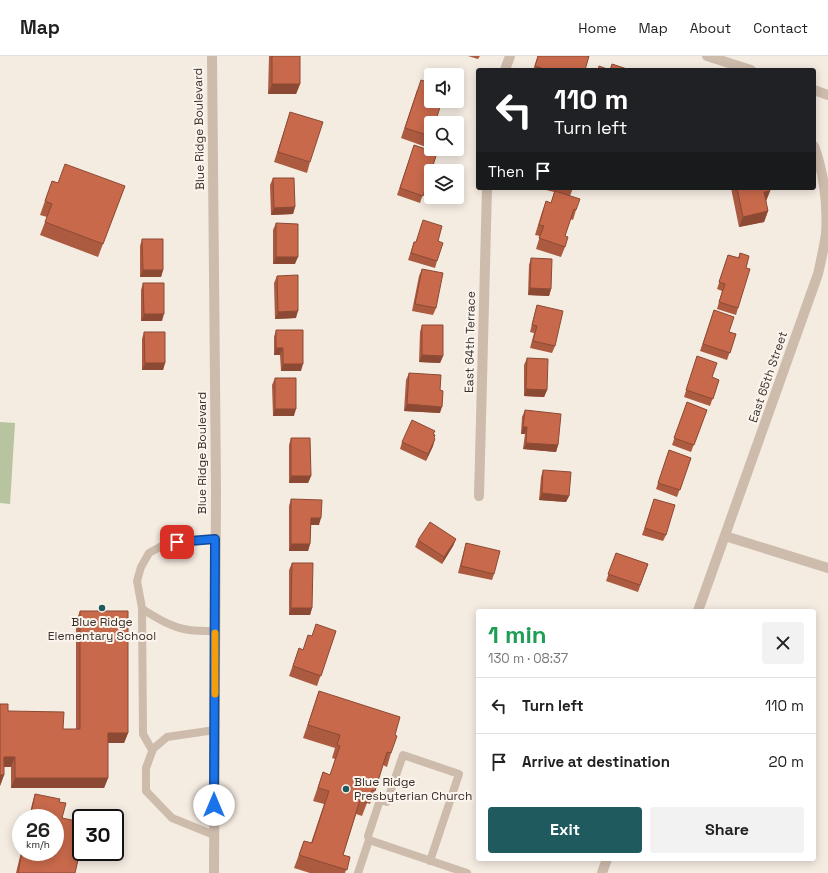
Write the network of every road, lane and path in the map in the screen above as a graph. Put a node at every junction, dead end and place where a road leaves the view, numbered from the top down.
1 (212, 56) edge
2 (510, 56) edge
3 (707, 56) edge
4 (506, 68) edge
5 (745, 68) edge
6 (816, 91) edge
7 (828, 95) edge
8 (816, 152) edge
9 (487, 190) edge
10 (479, 496) dead end
11 (725, 536) junction
12 (215, 539) junction
13 (828, 568) edge
14 (142, 609) junction
15 (699, 609) edge
16 (215, 631) junction
17 (215, 730) junction
18 (152, 750) junction
19 (214, 835) junction
20 (369, 840) junction
21 (430, 861) junction
22 (606, 861) edge
23 (214, 873) edge
24 (358, 873) edge
25 (467, 873) edge
26 (602, 873) edge

1 - 12 street, Blue Ridge Boulevard
2 - 4 street
3 - 5 street
6 - 7 street
8 - 11 street, East 65th Street
9 - 10 street, East 64th Terrace
11 - 13 street
11 - 15 street, East 65th Street
12 - 14 lane
12 - 16 street, Blue Ridge Boulevard
14 - 16 lane
14 - 18 lane
16 - 17 street, Blue Ridge Boulevard
17 - 18 lane
17 - 19 street, Blue Ridge Boulevard
18 - 19 lane
19 - 23 street, Blue Ridge Boulevard
20 - 21 lane
20 - 21 lane
20 - 24 lane
21 - 25 lane
22 - 26 street

